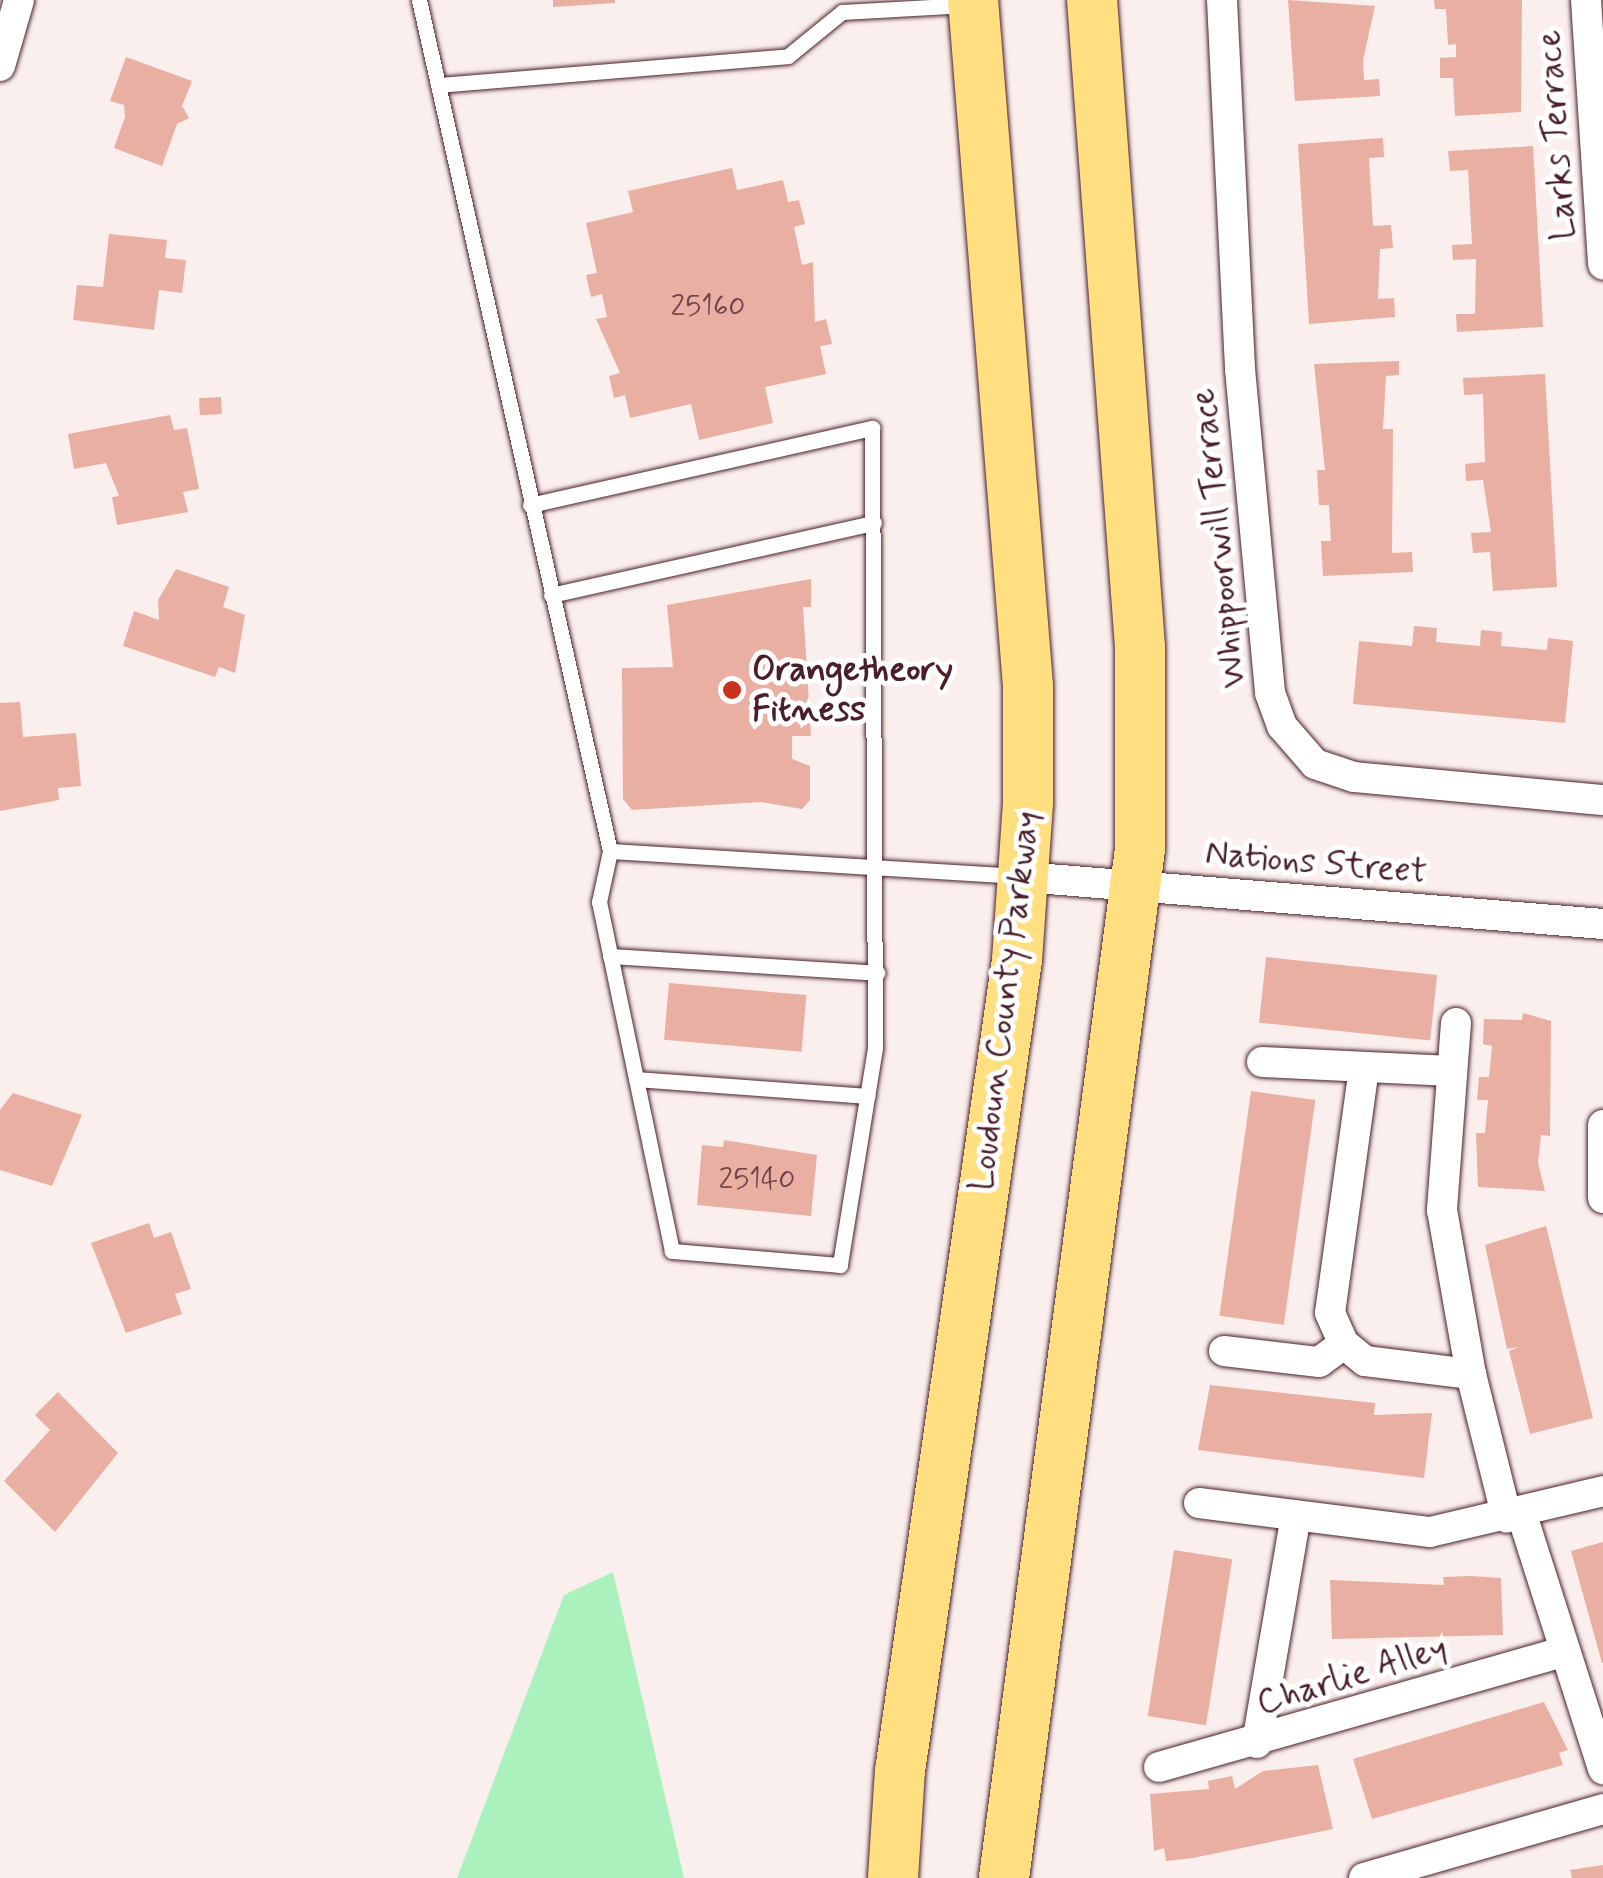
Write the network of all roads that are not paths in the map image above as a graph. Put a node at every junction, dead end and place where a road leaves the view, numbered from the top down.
1 (19, 0) edge
2 (419, 0) edge
3 (1092, 0) edge
4 (1222, 0) edge
5 (1586, 0) edge
6 (978, 1) edge
7 (842, 6) edge
8 (0, 66) edge
9 (438, 85) junction
10 (1603, 264) edge
11 (530, 505) junction
12 (874, 522) junction
13 (551, 596) junction
14 (1603, 800) edge
15 (610, 851) junction
16 (878, 868) junction
17 (1024, 876) junction
18 (1138, 886) junction
19 (1603, 924) edge
20 (610, 956) junction
21 (877, 973) junction
22 (1456, 1023) dead end
23 (1262, 1062) dead end
24 (1364, 1068) junction
25 (1452, 1071) junction
26 (636, 1079) junction
27 (867, 1096) junction
28 (1603, 1125) edge
29 (1603, 1198) edge
30 (1344, 1344) junction
31 (1224, 1351) dead end
32 (1471, 1374) junction
33 (1603, 1491) edge
34 (1199, 1504) dead end
35 (1514, 1516) junction
36 (1295, 1520) junction
37 (1565, 1652) junction
38 (1257, 1743) junction
39 (1159, 1767) dead end
40 (1603, 1769) edge
41 (1603, 1808) edge
42 (894, 1878) edge
43 (1004, 1878) edge
44 (1364, 1878) edge

1 - 8 street
2 - 9 lane
3 - 18 main road
4 - 14 street, Whippoorwill Terrace
5 - 10 street, Larks Terrace
6 - 7 lane
6 - 17 main road, Loudoun County Parkway
7 - 9 lane
9 - 11 lane
11 - 12 lane
11 - 13 lane
12 - 13 lane
12 - 16 lane
13 - 15 lane
15 - 16 lane
15 - 20 lane
16 - 17 lane
16 - 21 lane
17 - 18 street, Nations Street
17 - 42 main road, Loudoun County Parkway
18 - 19 street, Nations Street
18 - 43 main road
20 - 21 lane
20 - 26 lane
21 - 27 lane
22 - 25 street
23 - 24 street
24 - 25 street
24 - 30 street
25 - 32 street
26 - 27 lane
26 - 27 lane
28 - 29 street
30 - 31 street
30 - 32 street
32 - 35 street
33 - 35 street
34 - 36 street
35 - 36 street
35 - 37 street
36 - 38 street
37 - 38 street, Charlie Alley
37 - 40 street
38 - 39 street, Charlie Alley
41 - 44 street

